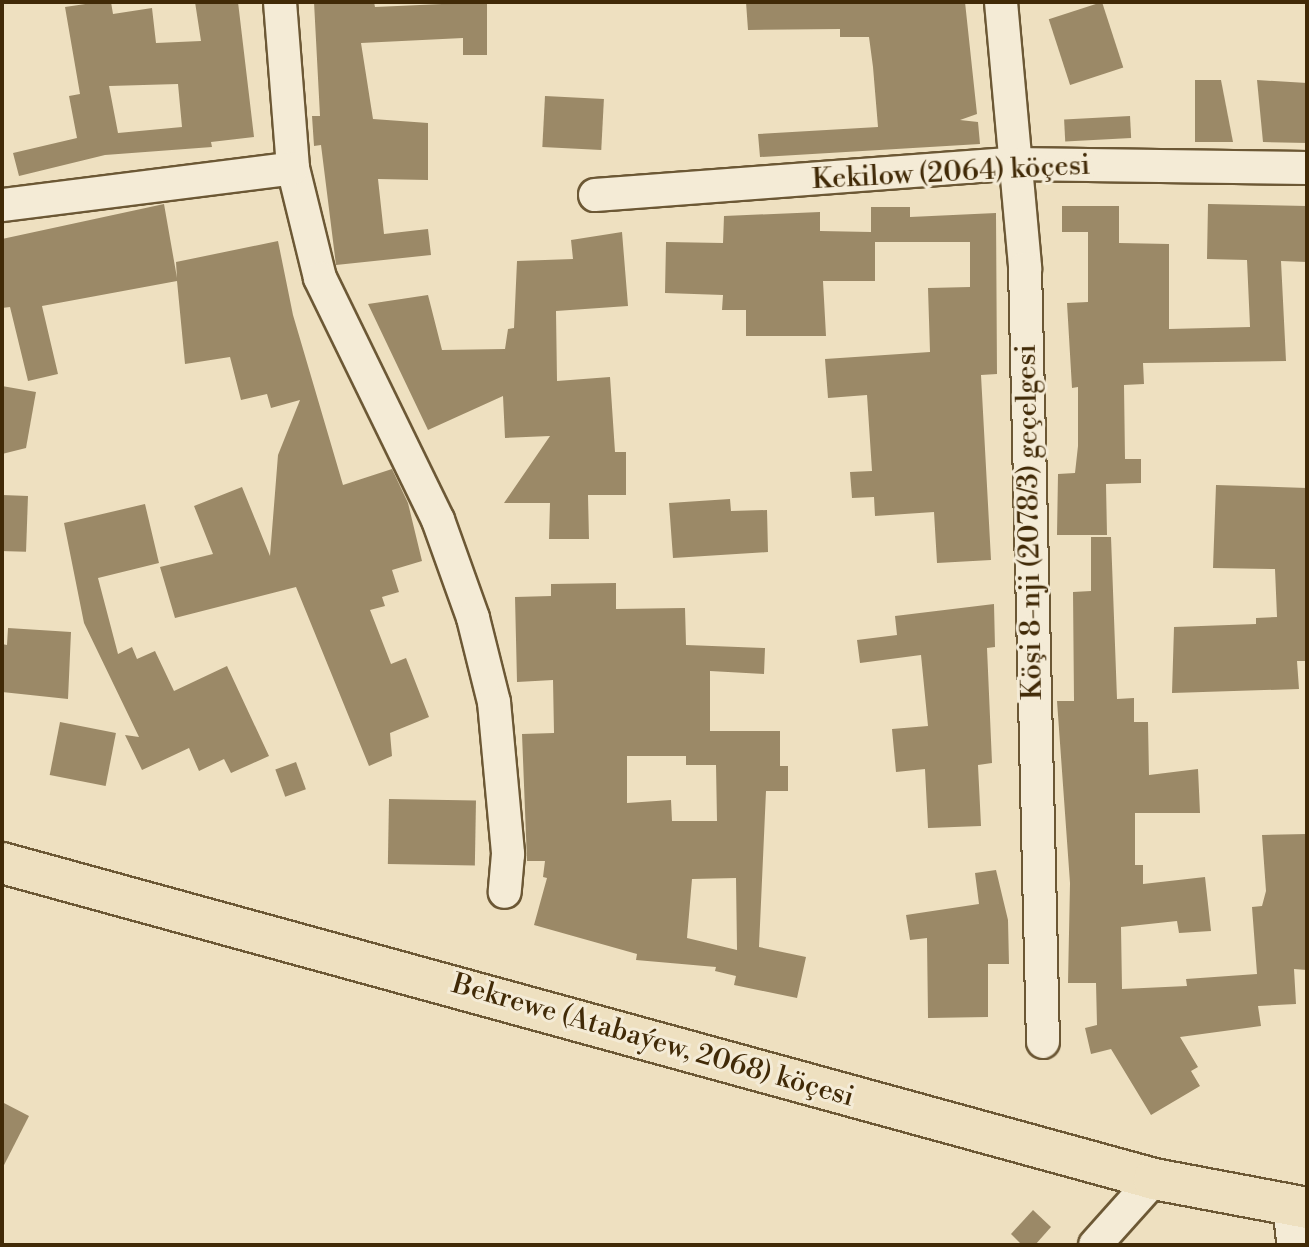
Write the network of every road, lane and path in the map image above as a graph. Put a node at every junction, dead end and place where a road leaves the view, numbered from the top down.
1 (280, 2) edge
2 (1001, 2) edge
3 (1012, 164) junction
4 (293, 168) junction
5 (1307, 168) edge
6 (595, 195) dead end
7 (2, 205) edge
8 (2, 863) edge
9 (505, 892) dead end
10 (1043, 1042) dead end
11 (1154, 1179) junction
12 (1297, 1220) edge
13 (1095, 1245) edge

1 - 4 street
2 - 3 street, Köşi 8-nji (2078/3) geçelgesi
3 - 5 street, Kekilow (2064) köçesi
3 - 6 street, Kekilow (2064) köçesi
3 - 10 street, Köşi 8-nji (2078/3) geçelgesi
4 - 7 street
4 - 9 street
8 - 11 main road, Bekrewe (Atabaýew, 2068) köçesi
11 - 12 main road, Bekrewe (Atabaýew, 2068) köçesi
11 - 13 street

